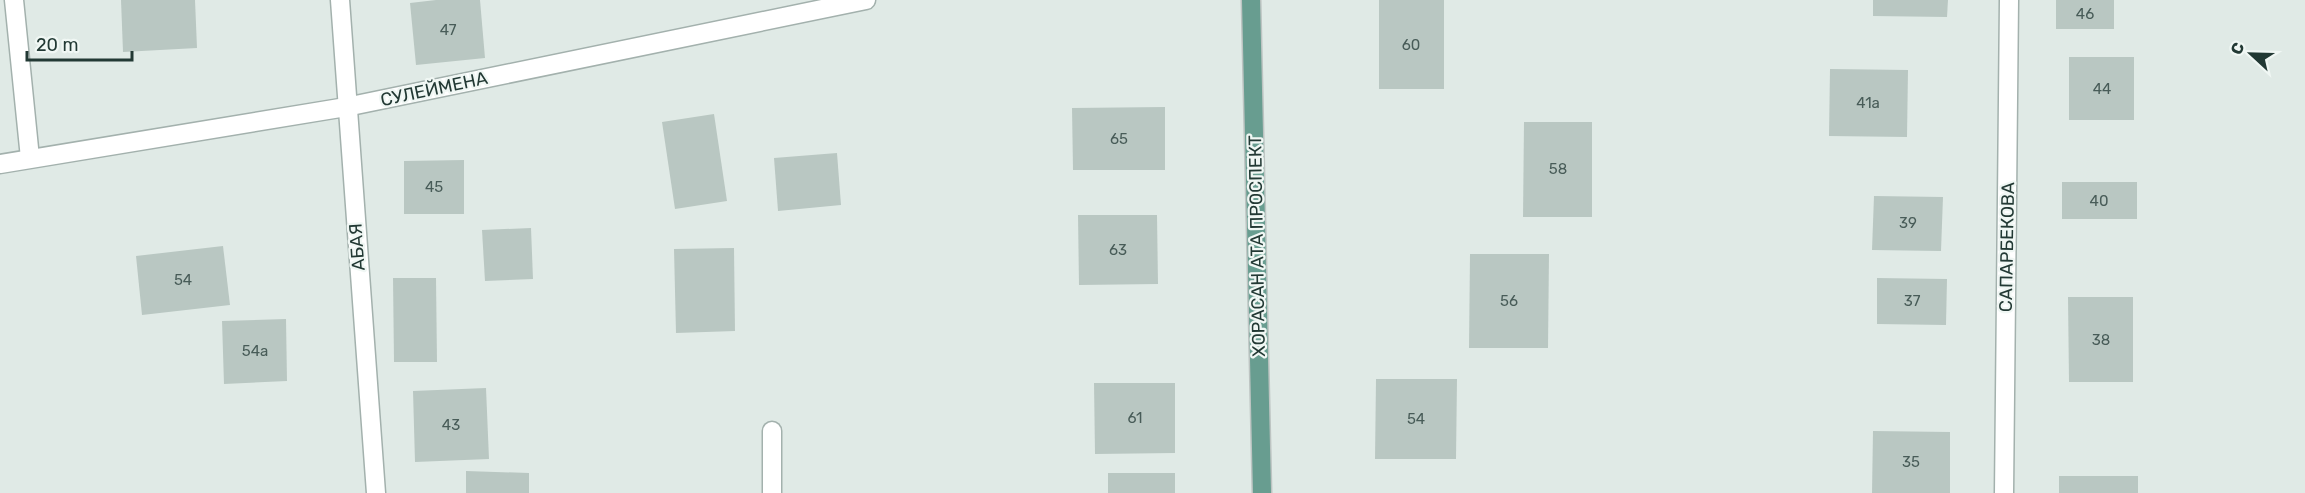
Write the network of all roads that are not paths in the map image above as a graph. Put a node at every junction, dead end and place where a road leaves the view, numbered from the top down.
1 (14, 0) edge
2 (340, 0) edge
3 (866, 0) edge
4 (1251, 0) edge
5 (2009, 0) edge
6 (346, 107) junction
7 (30, 158) junction
8 (0, 164) edge
9 (772, 431) dead end
10 (376, 493) edge
11 (772, 493) edge
12 (1262, 493) edge
13 (2004, 493) edge

1 - 7 street
2 - 6 street, АБАЯ
3 - 6 street, СУЛЕЙМЕНА
4 - 12 main road, ХОРАСАН АТА ПРОСПЕКТ
5 - 13 street, САПАРБЕКОВА
6 - 7 street, СУЛЕЙМЕНА
6 - 10 street, АБАЯ
7 - 8 street, СУЛЕЙМЕНА
9 - 11 street

